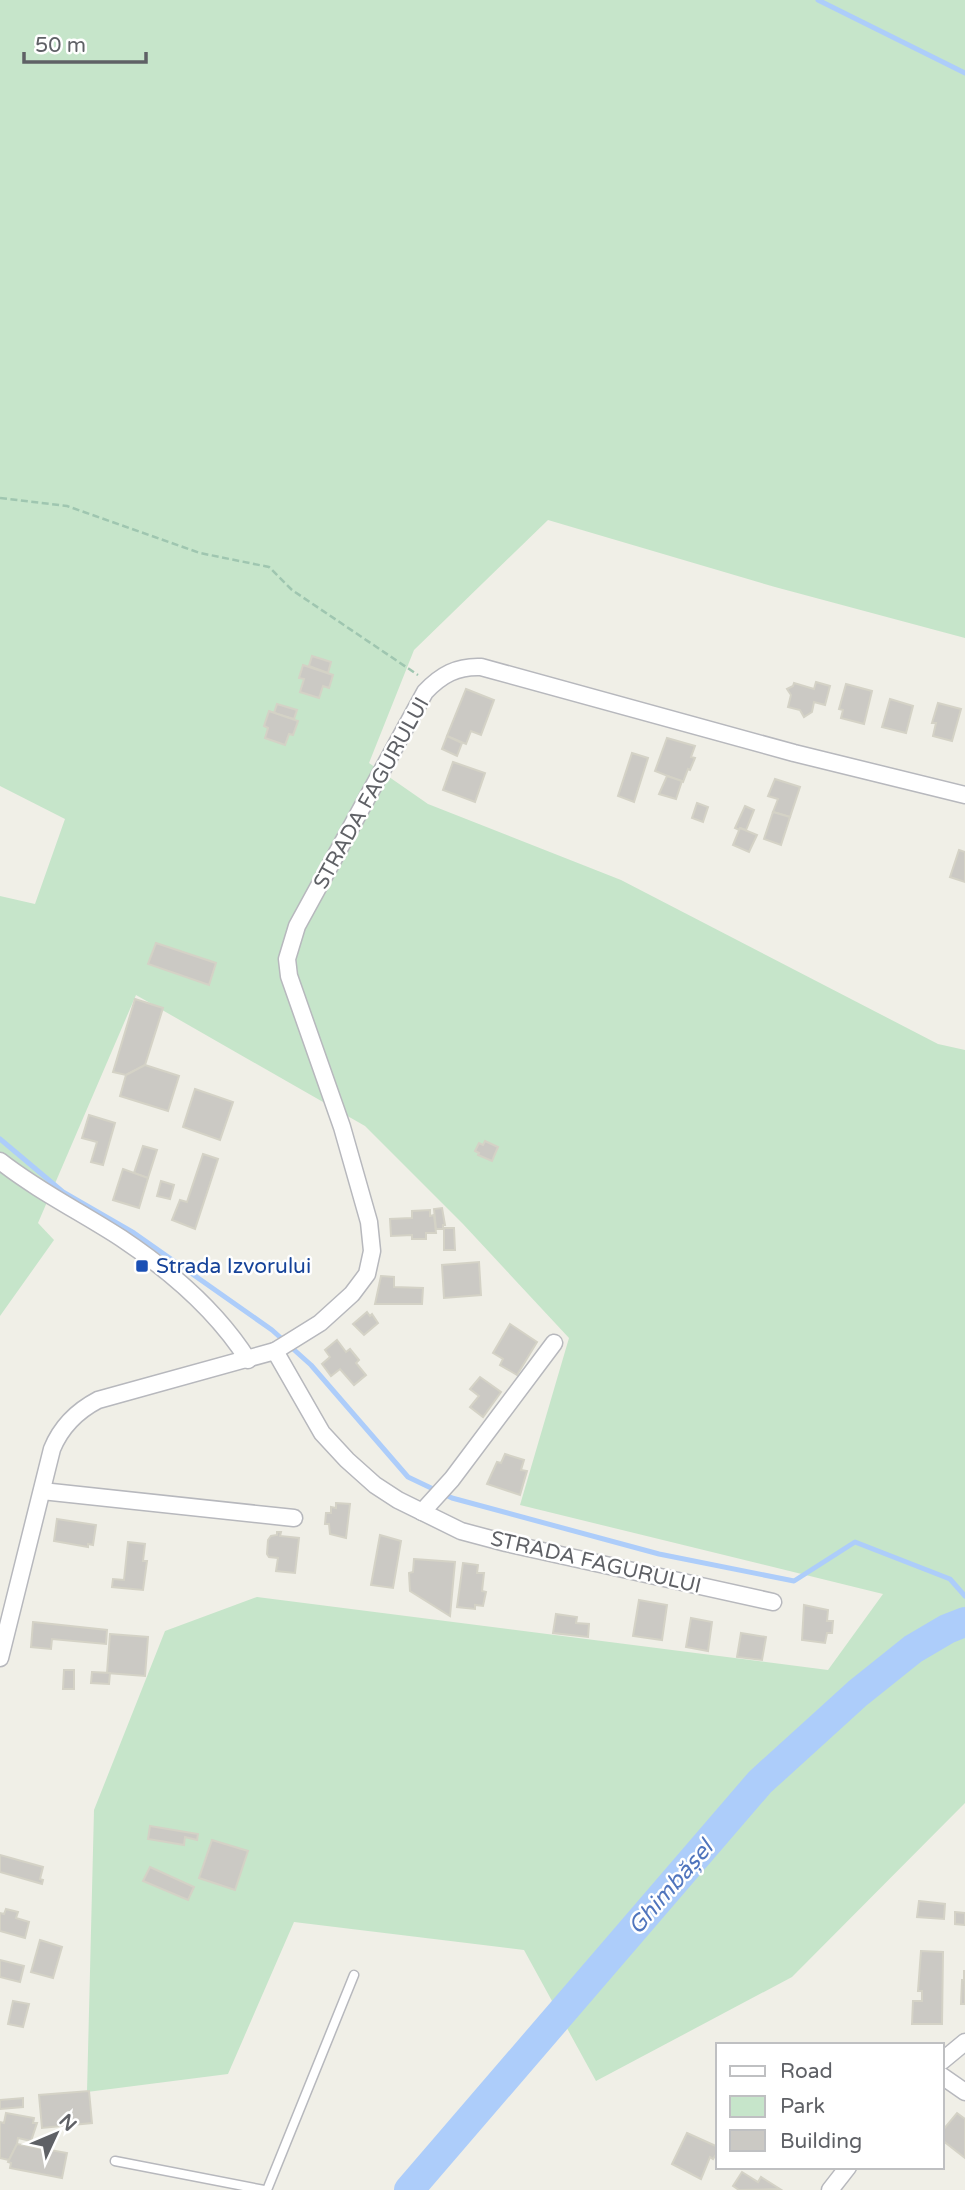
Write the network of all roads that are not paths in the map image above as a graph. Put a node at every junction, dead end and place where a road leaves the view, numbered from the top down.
1 (965, 795) edge
2 (0, 1161) edge
3 (554, 1343) dead end
4 (283, 1347) junction
5 (248, 1360) junction
6 (42, 1491) junction
7 (422, 1512) junction
8 (294, 1518) dead end
9 (773, 1602) dead end
10 (0, 1658) edge
11 (354, 1975) dead end
12 (965, 2042) edge
13 (944, 2059) edge
14 (944, 2077) edge
15 (965, 2092) edge
16 (115, 2161) dead end
17 (846, 2169) edge
18 (265, 2190) edge
19 (830, 2190) edge

1 - 4 street, STRADA FAGURULUI
2 - 5 street
3 - 7 street
4 - 5 street, STRADA FAGURULUI
4 - 7 street, STRADA FAGURULUI
5 - 6 street, STRADA FAGURULUI
6 - 8 street
6 - 10 street, STRADA FAGURULUI
7 - 9 street, STRADA FAGURULUI
11 - 18 lane
12 - 13 street
14 - 15 street
16 - 18 lane
17 - 19 street

